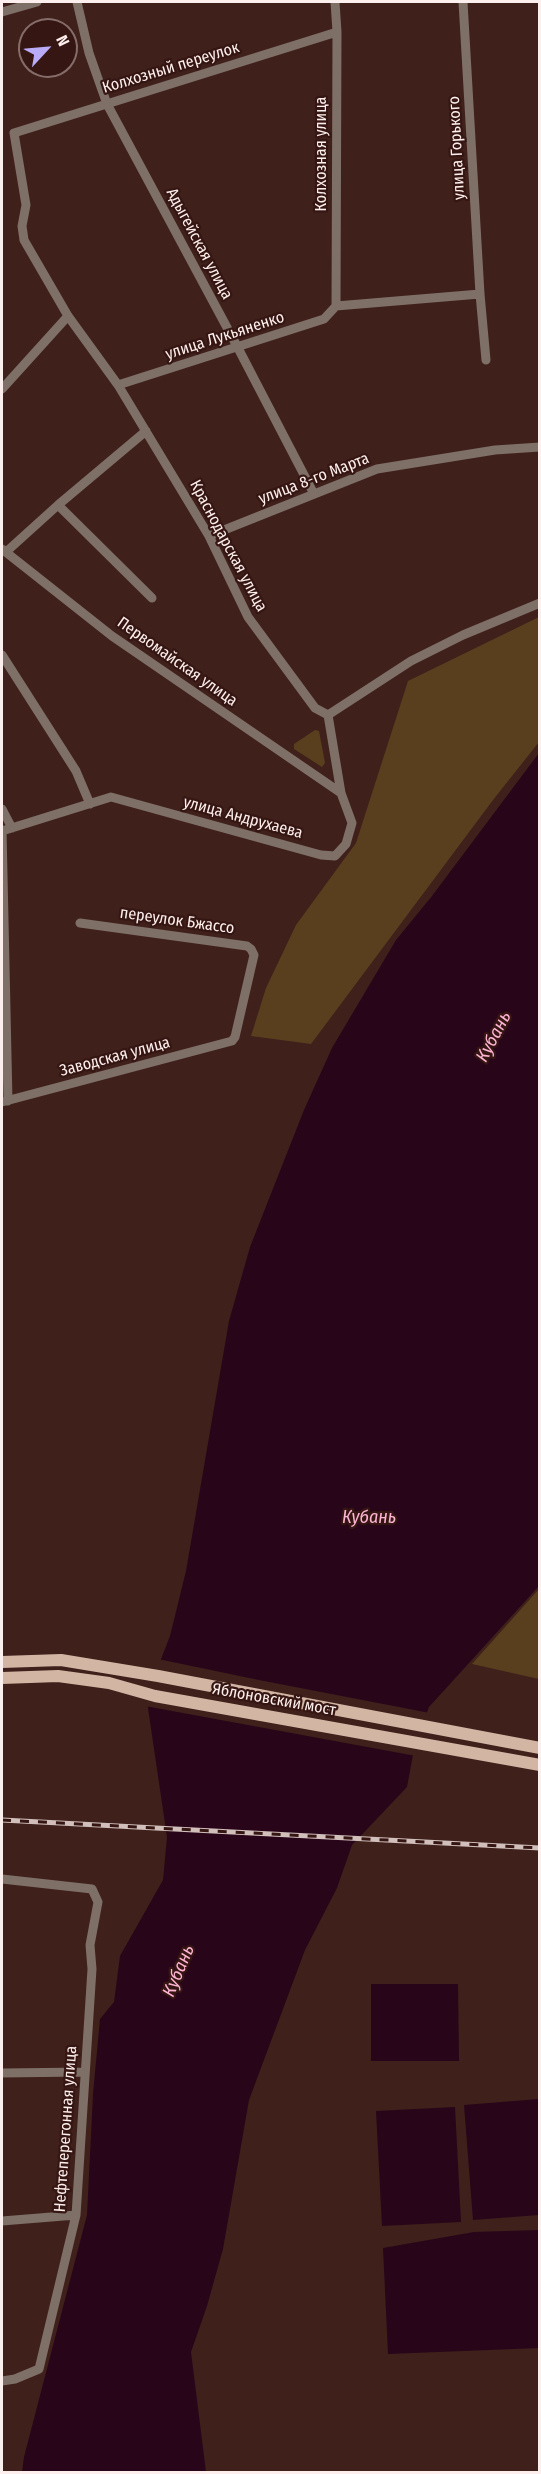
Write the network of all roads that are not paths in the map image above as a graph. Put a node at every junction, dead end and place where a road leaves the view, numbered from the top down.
1 (37, 2) edge
2 (77, 2) edge
3 (335, 2) edge
4 (463, 2) edge
5 (2, 12) edge
6 (337, 32) junction
7 (106, 104) junction
8 (14, 133) joint
9 (480, 294) junction
10 (336, 306) junction
11 (68, 316) junction
12 (238, 348) junction
13 (486, 360) dead end
14 (118, 385) junction
15 (2, 389) edge
16 (146, 431) junction
17 (540, 447) edge
18 (314, 494) junction
19 (58, 505) junction
20 (209, 536) junction
21 (4, 550) edge
22 (152, 598) dead end
23 (540, 603) edge
24 (2, 656) edge
25 (328, 715) junction
26 (341, 793) junction
27 (90, 804) junction
28 (2, 809) edge
29 (12, 828) junction
30 (2, 830) edge
31 (80, 923) dead end
32 (235, 1037) joint
33 (4, 1101) edge
34 (2, 1662) edge
35 (2, 1678) edge
36 (540, 1748) edge
37 (540, 1765) edge
38 (2, 1879) edge
39 (85, 2072) junction
40 (2, 2073) edge
41 (76, 2215) junction
42 (2, 2221) edge
43 (2, 2381) edge

1 - 5 street
2 - 7 street, Адыгейская улица
3 - 6 street, Колхозная улица
4 - 9 street, улица Горького
6 - 7 street, Колхозный переулок
6 - 10 street, Колхозная улица
7 - 8 street, Колхозный переулок
7 - 12 street, Адыгейская улица
8 - 11 street, Краснодарская улица
9 - 10 street
9 - 13 street, улица Горького
10 - 12 street, улица Лукьяненко
11 - 14 street, Краснодарская улица
11 - 15 street
12 - 14 street, улица Лукьяненко
12 - 18 street, Адыгейская улица
14 - 16 street, Краснодарская улица
16 - 19 street
16 - 20 street, Краснодарская улица
17 - 18 street, улица 8-го Марта
18 - 20 street, улица 8-го Марта
19 - 21 street
19 - 22 street
20 - 25 street, Краснодарская улица
21 - 26 street, Первомайская улица
23 - 25 street
24 - 27 street
25 - 26 street, улица Андрухаева
26 - 27 street, улица Андрухаева
27 - 29 street, улица Андрухаева
28 - 29 street
29 - 30 street, улица Андрухаева
30 - 33 street
31 - 32 street, переулок Бжассо
32 - 33 street, Заводская улица
34 - 36 main road, Яблоновский мост
35 - 37 main road, Яблоновский мост
38 - 39 street, Нефтеперегонная улица
39 - 40 street
39 - 41 street, Нефтеперегонная улица
41 - 42 street
41 - 43 street, Нефтеперегонная улица

